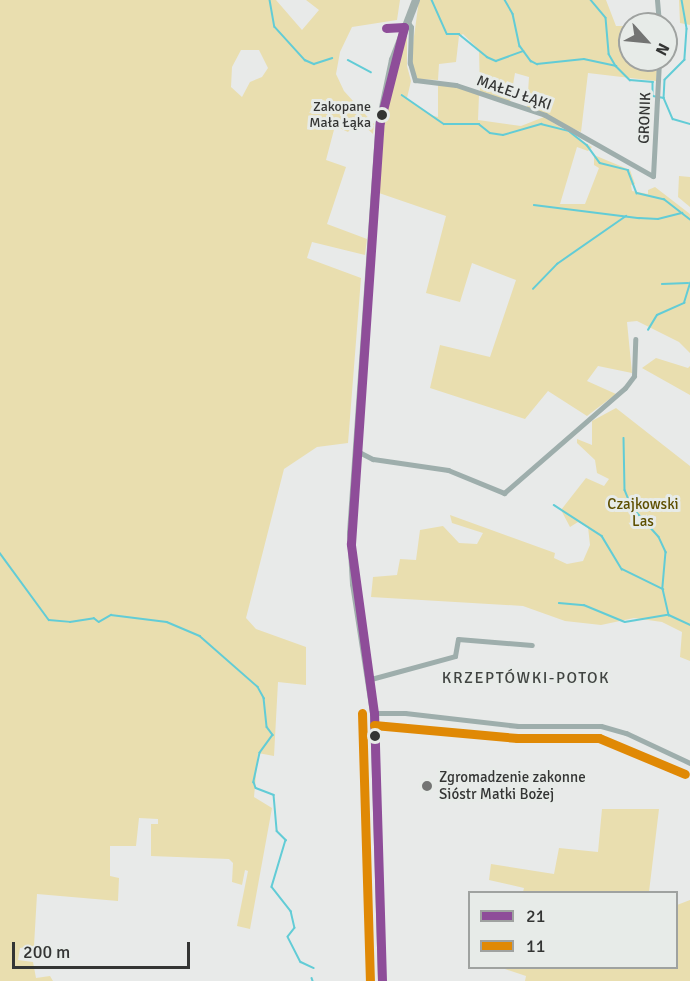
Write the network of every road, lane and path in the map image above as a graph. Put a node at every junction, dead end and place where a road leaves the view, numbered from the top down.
1 (416, 0) edge
2 (407, 21) junction
3 (658, 72) edge
4 (653, 176) joint
5 (635, 339) dead end
6 (357, 452) junction
7 (532, 645) dead end
8 (371, 679) junction
9 (374, 713) junction
10 (690, 763) edge
11 (382, 981) edge

1 - 2 main road
2 - 4 street, MAŁEJ ŁĄKI
2 - 6 main road
3 - 4 street, GRONIK
5 - 6 street
6 - 8 main road
7 - 8 street
8 - 9 main road
9 - 10 street
9 - 11 main road

